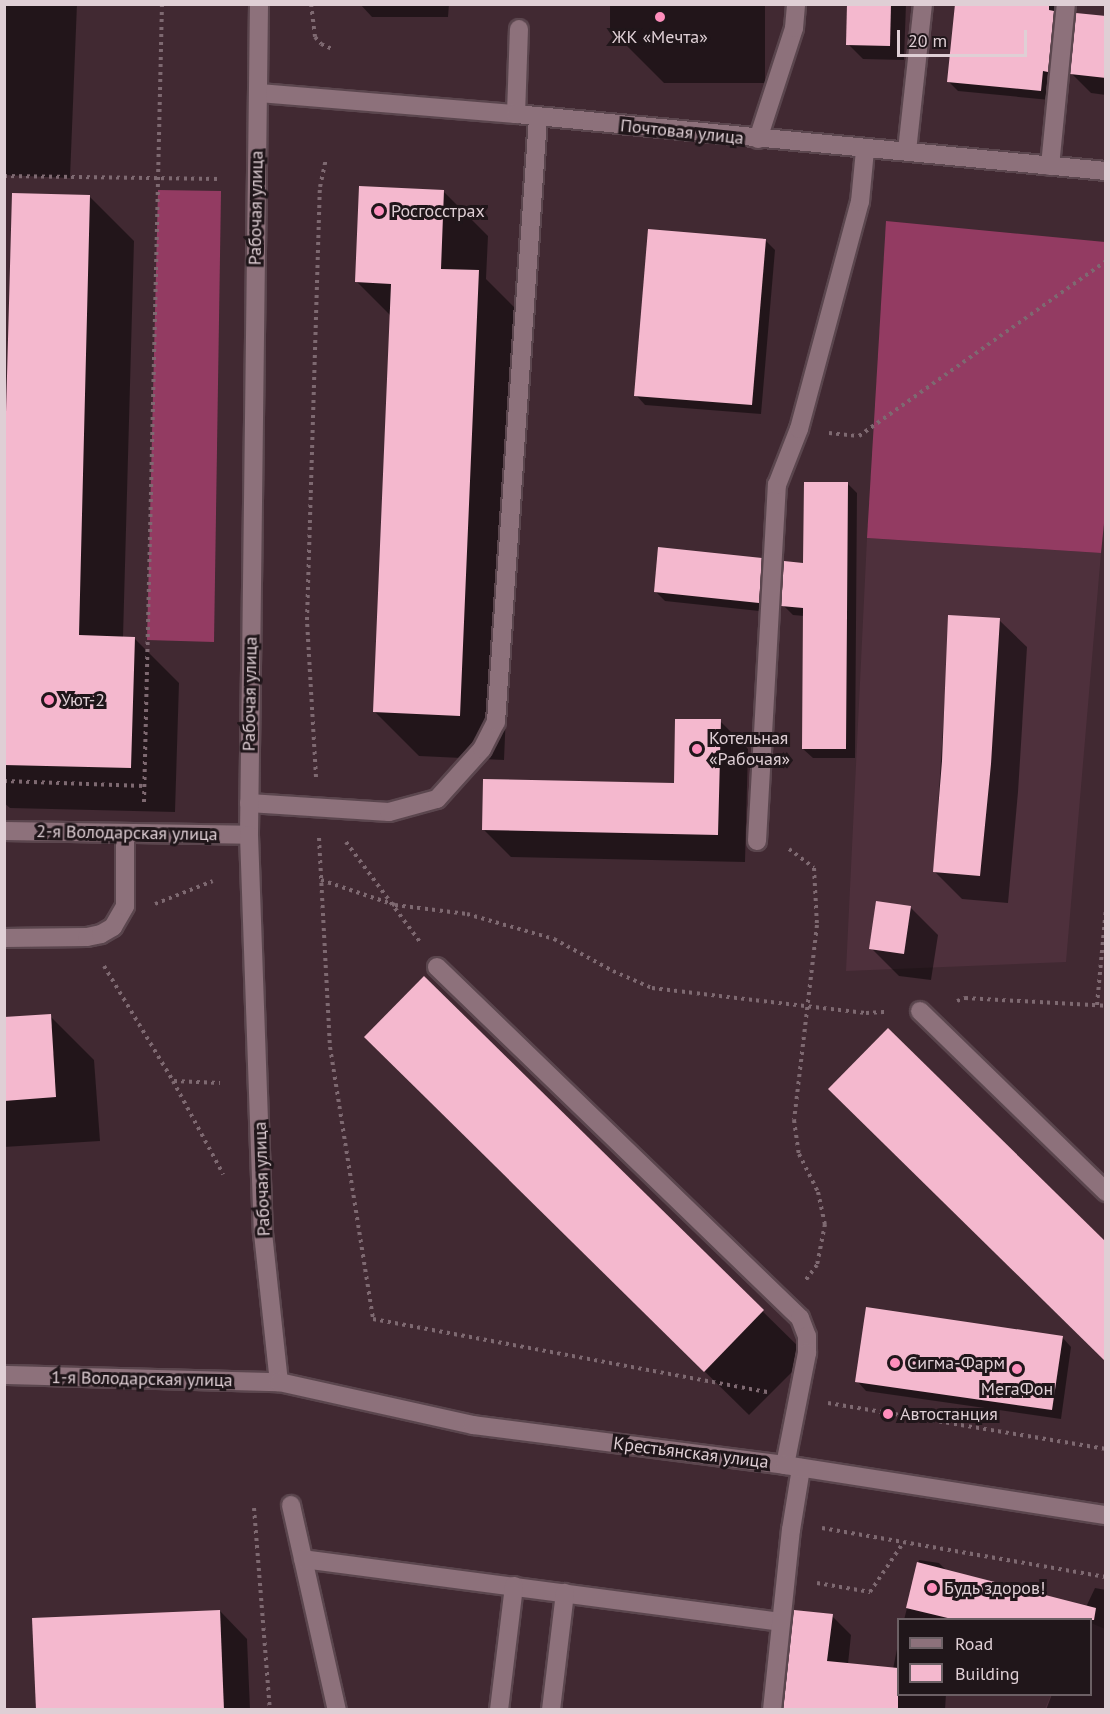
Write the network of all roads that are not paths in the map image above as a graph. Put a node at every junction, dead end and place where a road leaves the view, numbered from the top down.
1 (259, 4) edge
2 (796, 4) edge
3 (923, 4) edge
4 (1066, 4) edge
5 (519, 29) dead end
6 (259, 93) junction
7 (516, 114) junction
8 (538, 118) junction
9 (758, 139) junction
10 (865, 150) junction
11 (907, 151) junction
12 (1050, 166) junction
13 (1106, 171) edge
14 (249, 802) junction
15 (4, 831) edge
16 (125, 834) junction
17 (249, 836) junction
18 (757, 841) road end
19 (4, 938) edge
20 (437, 966) road end
21 (920, 1011) dead end
22 (1106, 1192) edge
23 (4, 1376) edge
24 (279, 1382) junction
25 (793, 1467) junction
26 (291, 1505) dead end
27 (1106, 1515) edge
28 (303, 1559) junction
29 (514, 1586) junction
30 (565, 1593) junction
31 (781, 1622) junction
32 (337, 1710) edge
33 (499, 1710) edge
34 (550, 1710) edge
35 (772, 1710) edge

1 - 6 street, Рабочая улица
2 - 9 street
3 - 11 street
4 - 12 street
5 - 7 street
6 - 7 street, Почтовая улица
6 - 14 street, Рабочая улица
7 - 8 street, Почтовая улица
8 - 9 street, Почтовая улица
8 - 14 street
9 - 10 street, Почтовая улица
10 - 11 street, Почтовая улица
10 - 18 street
11 - 12 street, Почтовая улица
12 - 13 street, Почтовая улица
14 - 17 street, Рабочая улица
15 - 16 street, 2-я Володарская улица
16 - 17 street, 2-я Володарская улица
16 - 19 street
17 - 24 street, Рабочая улица
20 - 25 street
21 - 22 street
23 - 24 street, 1-я Володарская улица
24 - 25 street, Крестьянская улица
25 - 27 street, Крестьянская улица
25 - 31 street
26 - 28 street
28 - 29 street
28 - 32 street
29 - 30 street
29 - 33 street
30 - 31 street
30 - 34 street
31 - 35 street

